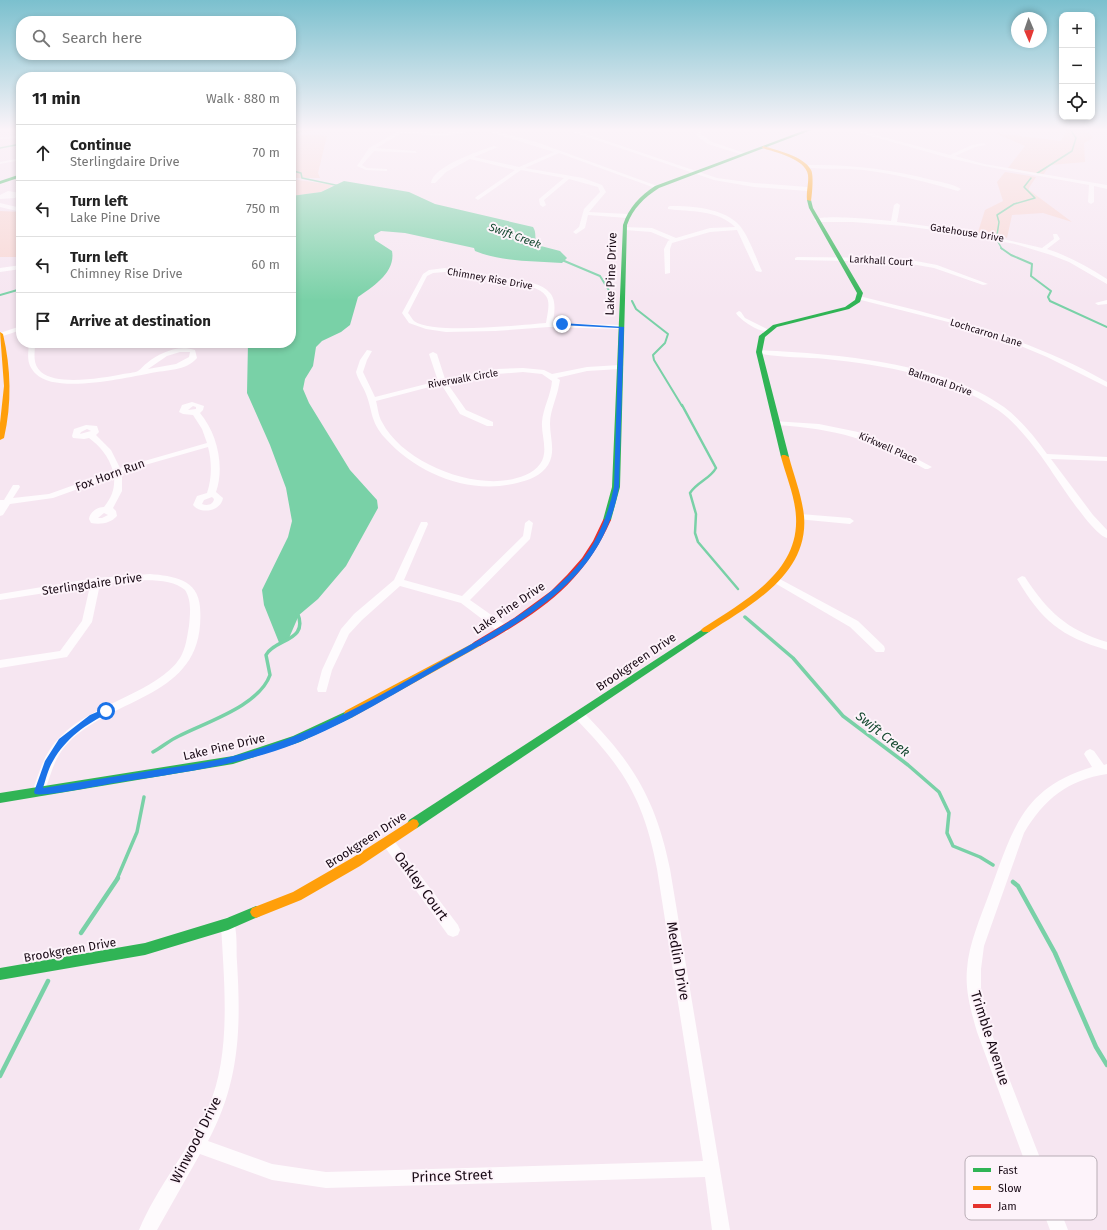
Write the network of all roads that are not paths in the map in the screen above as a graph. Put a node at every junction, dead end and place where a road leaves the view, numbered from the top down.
1 (494, 186) edge
2 (556, 186) edge
3 (600, 186) edge
4 (782, 186) edge
5 (947, 186) edge
6 (1092, 186) edge
7 (657, 187) edge
8 (807, 189) joint
9 (958, 189) dead end
10 (478, 198) dead end
11 (1091, 202) dead end
12 (0, 205) edge
13 (543, 205) dead end
14 (897, 205) dead end
15 (670, 208) dead end
16 (16, 209) edge
17 (585, 213) junction
18 (627, 216) junction
19 (817, 220) junction
20 (894, 222) junction
21 (625, 228) junction
22 (740, 228) junction
23 (576, 232) dead end
24 (1055, 235) dead end
25 (675, 240) junction
26 (1044, 249) junction
27 (841, 259) junction
28 (797, 260) dead end
29 (16, 268) edge
30 (0, 270) edge
31 (758, 270) dead end
32 (668, 273) dead end
33 (1107, 282) edge
34 (985, 284) dead end
35 (859, 298) junction
36 (1107, 302) edge
37 (1098, 303) dead end
38 (739, 312) dead end
39 (549, 324) junction
40 (621, 327) junction
41 (16, 329) edge
42 (766, 330) junction
43 (16, 333) edge
44 (0, 335) edge
45 (31, 348) edge
46 (186, 348) edge
47 (192, 348) edge
48 (369, 351) dead end
49 (759, 352) junction
50 (434, 354) dead end
51 (620, 370) junction
52 (140, 373) junction
53 (555, 378) junction
54 (442, 381) junction
55 (1107, 385) edge
56 (372, 400) junction
57 (195, 412) dead end
58 (776, 423) junction
59 (490, 424) dead end
60 (91, 435) dead end
61 (0, 438) edge
62 (211, 444) junction
63 (1045, 456) junction
64 (1107, 459) edge
65 (928, 467) dead end
66 (117, 471) junction
67 (16, 487) dead end
68 (211, 494) dead end
69 (4, 502) edge
70 (107, 510) dead end
71 (0, 513) edge
72 (800, 516) junction
73 (850, 521) dead end
74 (529, 523) dead end
75 (424, 524) dead end
76 (1107, 535) edge
77 (1022, 579) dead end
78 (776, 580) junction
79 (398, 582) junction
80 (95, 583) junction
81 (0, 597) edge
82 (464, 600) junction
83 (503, 629) junction
84 (1107, 646) edge
85 (880, 649) dead end
86 (0, 664) edge
87 (322, 689) dead end
88 (578, 715) junction
89 (1090, 754) dead end
90 (1103, 769) edge
91 (38, 792) junction
92 (0, 798) edge
93 (388, 842) junction
94 (228, 924) junction
95 (453, 930) dead end
96 (0, 974) edge
97 (197, 1145) junction
98 (1031, 1156) edge
99 (712, 1169) junction
100 (1055, 1220) edge
101 (148, 1230) edge
102 (721, 1230) edge
103 (1059, 1230) edge

1 - 10 street
2 - 13 street
3 - 17 street
4 - 8 street
5 - 9 street
6 - 11 street
7 - 18 street, Lake Pine Drive
8 - 19 street
12 - 16 street
14 - 20 street
15 - 22 street
17 - 18 street
17 - 23 street
18 - 21 street, Lake Pine Drive
19 - 20 street, Gatehouse Drive
19 - 27 street
20 - 26 street, Gatehouse Drive
21 - 25 street
21 - 40 street, Lake Pine Drive
22 - 25 street
22 - 31 street
24 - 26 street
25 - 32 street
26 - 33 street, Gatehouse Drive
27 - 28 street, Larkhall Court
27 - 34 street, Larkhall Court
27 - 35 street
29 - 30 street
35 - 42 street
35 - 55 street, Lochcarron Lane
36 - 37 street
38 - 42 street
39 - 39 street, Chimney Rise Drive
39 - 40 street, Chimney Rise Drive
40 - 51 street, Lake Pine Drive
41 - 44 street
42 - 49 street, Brookgreen Drive
43 - 44 street
44 - 61 street
45 - 52 street
46 - 52 street
47 - 52 street
48 - 56 street
49 - 58 street, Brookgreen Drive
49 - 63 street, Balmoral Drive
50 - 54 street
51 - 53 street, Riverwalk Circle
51 - 83 street, Lake Pine Drive
53 - 54 street, Riverwalk Circle
53 - 56 street
54 - 56 street, Riverwalk Circle
54 - 59 street
57 - 62 street
58 - 65 street, Kirkwell Place
58 - 72 street, Brookgreen Drive
60 - 66 street
62 - 66 street, Fox Horn Run
62 - 68 street
63 - 64 street
63 - 76 street, Balmoral Drive
66 - 69 street, Fox Horn Run
66 - 70 street
67 - 69 street
69 - 71 street
72 - 73 street
72 - 78 street, Brookgreen Drive
74 - 82 street
75 - 79 street
77 - 84 street
78 - 85 street
78 - 88 street, Brookgreen Drive
79 - 82 street
79 - 87 street
80 - 81 street, Sterlingdaire Drive
80 - 86 street
80 - 91 street, Sterlingdaire Drive
82 - 83 street
83 - 91 street, Lake Pine Drive
88 - 93 street, Brookgreen Drive
88 - 99 street, Medlin Drive
89 - 90 street, Trimble Avenue
90 - 98 street, Trimble Avenue
91 - 92 street, Lake Pine Drive
93 - 94 street, Brookgreen Drive
93 - 95 street, Oakley Court
94 - 96 street, Brookgreen Drive
94 - 97 street, Winwood Drive
97 - 99 street, Prince Street
97 - 101 street, Winwood Drive
99 - 102 street, Medlin Drive
100 - 103 street, Trimble Avenue

